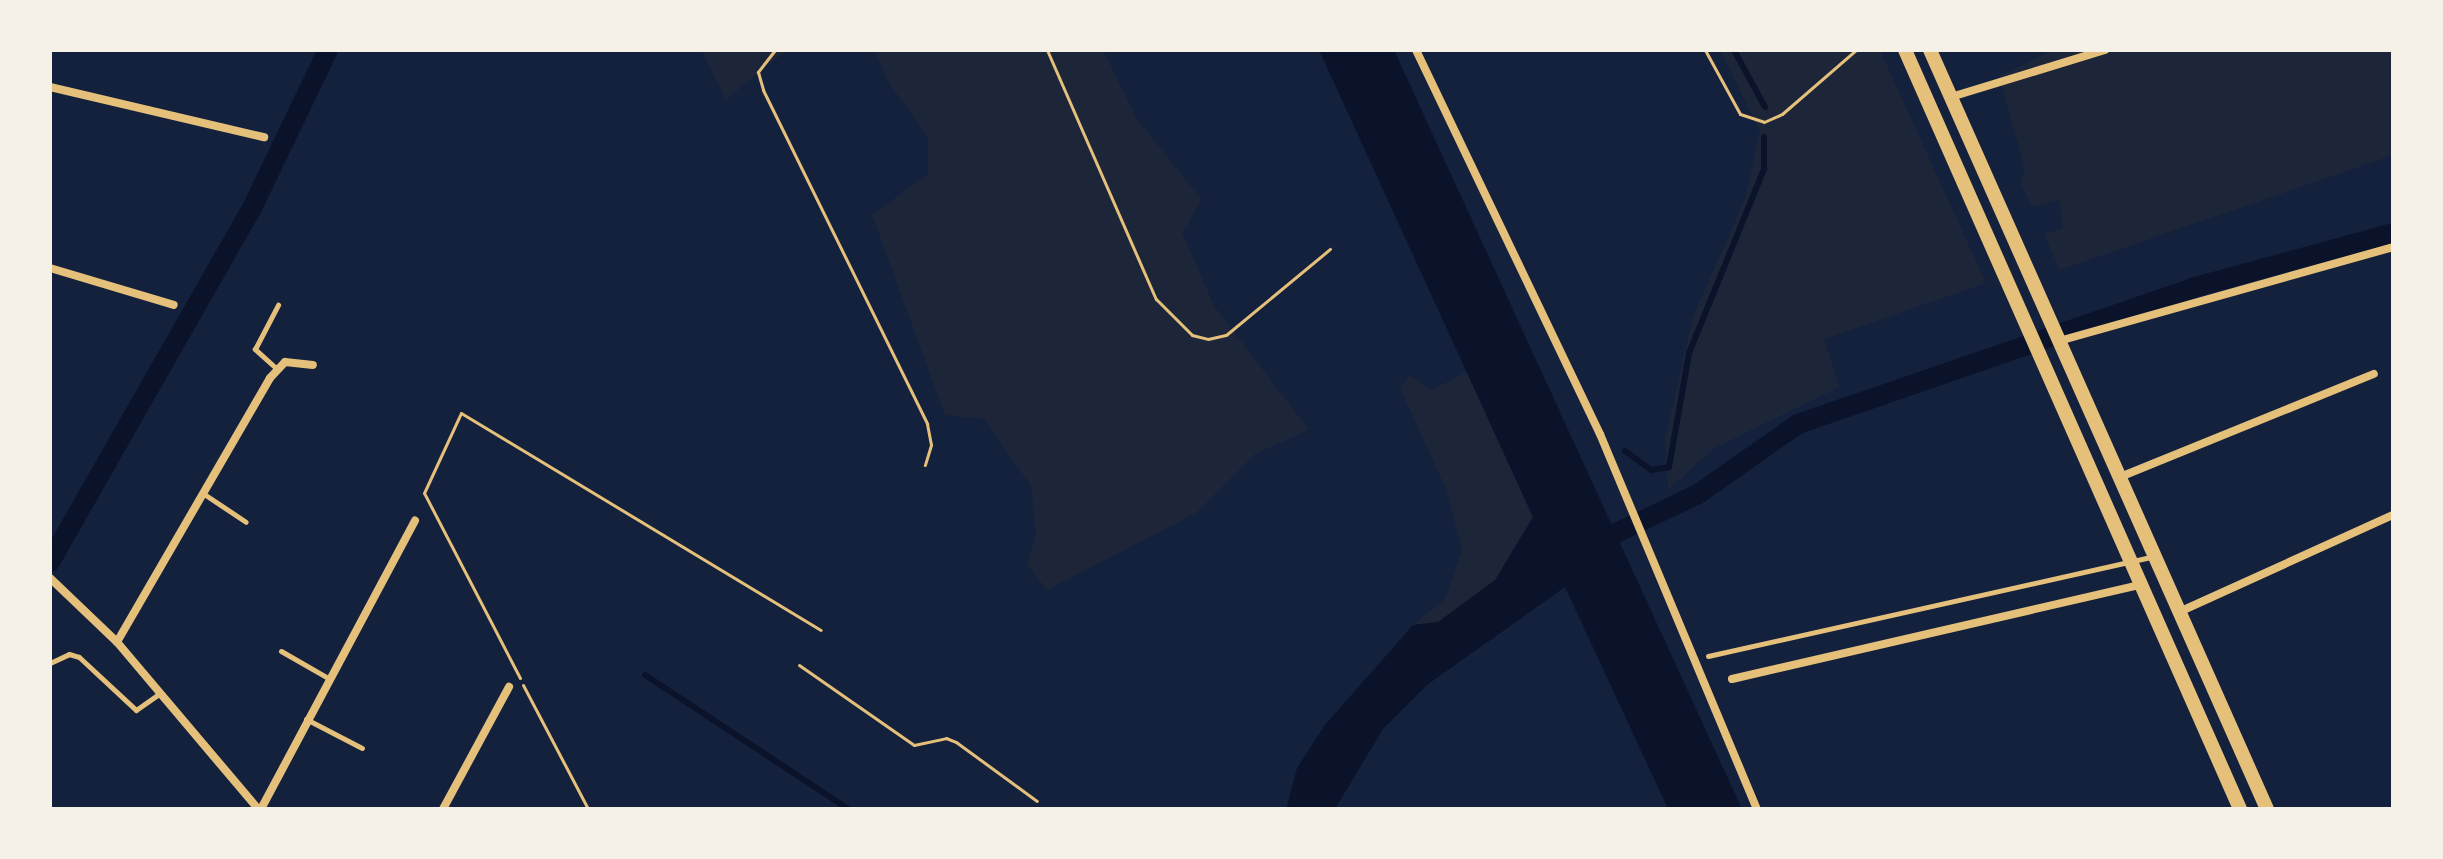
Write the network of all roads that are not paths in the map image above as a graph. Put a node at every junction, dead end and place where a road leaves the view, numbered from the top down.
1 (1416, 50) edge
2 (1905, 50) edge
3 (1930, 50) edge
4 (2105, 50) edge
5 (50, 87) edge
6 (1951, 97) junction
7 (264, 137) dead end
8 (2393, 247) edge
9 (50, 268) edge
10 (174, 305) dead end
11 (278, 305) dead end
12 (2059, 341) junction
13 (313, 365) dead end
14 (277, 369) junction
15 (2374, 374) dead end
16 (2120, 477) junction
17 (203, 493) junction
18 (2393, 515) edge
19 (415, 521) dead end
20 (246, 522) dead end
21 (2155, 556) junction
22 (2132, 561) junction
23 (50, 578) edge
24 (2142, 584) junction
25 (2179, 612) junction
26 (117, 642) junction
27 (281, 651) dead end
28 (1708, 656) dead end
29 (50, 663) edge
30 (328, 678) junction
31 (1732, 679) dead end
32 (509, 687) dead end
33 (160, 693) junction
34 (306, 719) junction
35 (362, 748) dead end
36 (259, 809) edge
37 (443, 809) edge
38 (1757, 809) edge
39 (2240, 809) edge
40 (2267, 809) edge

1 - 38 street
2 - 22 main road
3 - 6 main road
4 - 6 street
5 - 7 street
6 - 12 main road
8 - 12 street
9 - 10 street
11 - 14 lane
12 - 16 main road
13 - 14 street
14 - 17 street
15 - 16 street
16 - 21 main road
17 - 20 lane
17 - 26 street
18 - 25 street
19 - 30 street
21 - 22 lane
21 - 25 main road
22 - 24 main road
22 - 28 lane
23 - 26 street
24 - 31 street
24 - 39 main road
25 - 40 main road
26 - 33 street
27 - 30 lane
29 - 33 lane
30 - 34 street
32 - 37 street
33 - 36 street
34 - 35 lane
34 - 36 street

